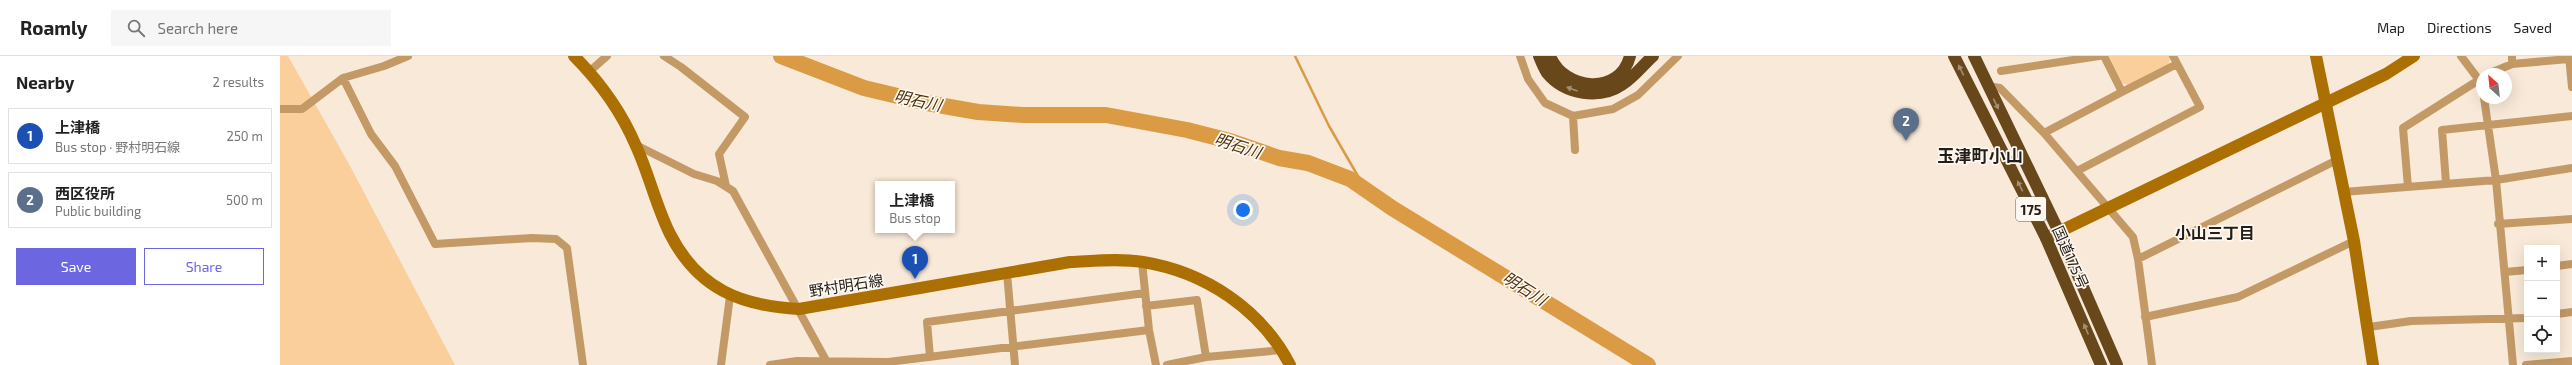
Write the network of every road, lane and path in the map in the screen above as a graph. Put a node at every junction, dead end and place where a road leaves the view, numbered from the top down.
1 (408, 56) edge
2 (574, 56) edge
3 (607, 56) edge
4 (664, 56) edge
5 (1520, 56) edge
6 (1539, 56) edge
7 (1550, 56) edge
8 (1630, 56) edge
9 (1653, 56) edge
10 (1678, 56) edge
11 (1954, 56) edge
12 (1974, 56) edge
13 (2099, 56) edge
14 (2104, 56) edge
15 (2173, 56) edge
16 (2316, 56) edge
17 (2414, 56) edge
18 (2462, 56) edge
19 (2569, 57) edge
20 (2512, 60) edge
21 (2177, 64) junction
22 (2498, 68) edge
23 (590, 71) junction
24 (2001, 71) dead end
25 (2476, 74) edge
26 (343, 78) junction
27 (2476, 82) edge
28 (1987, 86) junction
29 (2572, 87) edge
30 (2122, 92) junction
31 (2325, 102) junction
32 (2485, 104) edge
33 (280, 109) edge
34 (1573, 116) junction
35 (2572, 116) edge
36 (2489, 125) junction
37 (2044, 133) junction
38 (636, 145) junction
39 (1575, 150) dead end
40 (2337, 160) junction
41 (2572, 168) edge
42 (2077, 171) junction
43 (2496, 180) junction
44 (2446, 183) junction
45 (726, 186) junction
46 (2408, 187) junction
47 (2343, 192) junction
48 (2108, 208) junction
49 (2572, 219) edge
50 (2498, 224) junction
51 (2059, 232) junction
52 (2046, 238) junction
53 (2354, 241) junction
54 (2138, 259) junction
55 (1142, 262) junction
56 (2572, 264) edge
57 (2560, 266) edge
58 (2524, 270) edge
59 (2505, 272) junction
60 (1007, 273) junction
61 (1145, 293) junction
62 (730, 296) junction
63 (1146, 306) junction
64 (799, 309) junction
65 (1011, 311) junction
66 (2572, 312) edge
67 (2560, 314) edge
68 (2145, 317) junction
69 (2524, 318) edge
70 (2510, 320) junction
71 (2368, 327) junction
72 (1149, 330) junction
73 (1013, 346) junction
74 (1282, 350) junction
75 (930, 357) junction
76 (1206, 357) junction
77 (2572, 361) edge
78 (827, 363) edge
79 (583, 365) edge
80 (721, 365) edge
81 (770, 365) edge
82 (1014, 365) edge
83 (1156, 365) edge
84 (1167, 365) edge
85 (1290, 365) edge
86 (2101, 365) edge
87 (2117, 365) edge
88 (2152, 365) edge
89 (2373, 365) edge
90 (2513, 365) edge
91 (2526, 365) edge

1 - 26 street
2 - 23 main road, 野村明石線
3 - 23 street
4 - 45 street
5 - 34 street
9 -> 6 highway
7 - 8 highway
10 - 34 street
52 -> 11 highway, 国道175号 / 175
12 - 28 highway, 国道175号 / 175
13 - 24 street
14 - 30 street
15 - 21 street
16 - 31 main road
17 - 31 main road
18 - 25 street
19 - 20 street
19 - 29 street
20 - 22 street
21 - 30 street
21 - 42 street
23 - 38 main road, 野村明石線
26 - 33 street
26 - 79 street
27 - 46 street
28 - 37 street
28 -> 51 highway, 国道175号 / 175
30 - 37 street
31 - 40 main road
31 - 48 main road
32 - 36 street
34 - 39 street
35 - 36 street
36 - 43 street
36 - 44 street
37 - 42 street
38 - 45 street
38 - 62 main road, 野村明石線
40 - 47 main road
40 - 54 street
41 - 43 street
42 - 48 street
43 - 44 street
43 - 50 street
44 - 46 street
45 - 64 street
46 - 47 street
47 - 53 main road
48 - 51 main road
48 - 54 street
49 - 50 street
50 - 59 street
51 - 52 main road
51 - 87 highway, 国道175号 / 175
86 -> 52 highway, 国道175号 / 175
53 - 68 street
53 - 71 main road
54 - 68 street
55 - 60 main road, 野村明石線
55 - 61 street
55 - 74 main road, 野村明石線
56 - 57 street
58 - 59 street
59 - 70 street
60 - 64 main road, 野村明石線
60 - 65 street
61 - 63 street
61 - 65 street
62 - 64 main road, 野村明石線
62 - 80 street
63 - 72 street
63 - 76 street
64 - 78 street
65 - 73 street
65 - 75 street
66 - 67 street
68 - 88 street
69 - 70 street
70 - 71 street
70 - 90 street
71 - 89 main road
72 - 73 street
72 - 83 street
73 - 75 street
73 - 82 street
74 - 76 street
74 - 85 main road, 野村明石線
75 - 78 street
76 - 84 street
77 - 91 street
78 - 81 street

